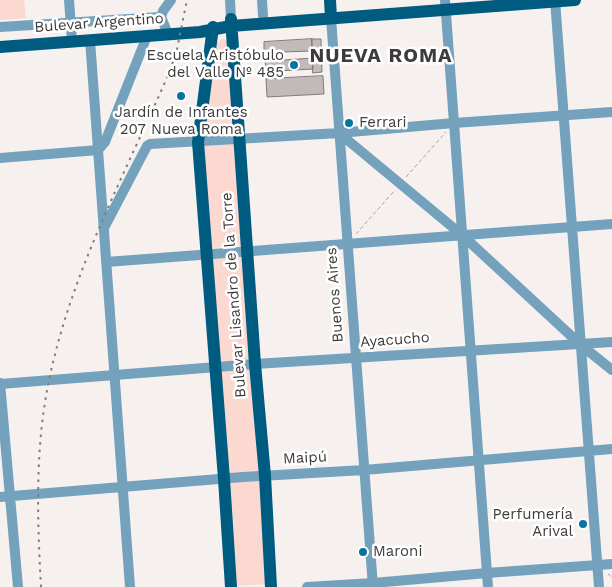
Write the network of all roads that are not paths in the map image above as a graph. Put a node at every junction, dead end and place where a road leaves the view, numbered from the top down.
1 (69, 0) edge
2 (172, 0) edge
3 (230, 0) edge
4 (262, 0) edge
5 (494, 0) edge
6 (575, 0) edge
7 (555, 1) edge
8 (445, 4) edge
9 (330, 10) edge
10 (263, 16) junction
11 (161, 17) junction
12 (231, 22) junction
13 (71, 23) junction
14 (0, 28) edge
15 (208, 30) junction
16 (168, 34) junction
17 (146, 36) junction
18 (90, 40) junction
19 (72, 41) junction
20 (232, 41) junction
21 (210, 46) junction
22 (0, 47) edge
23 (612, 112) edge
24 (564, 116) junction
25 (454, 123) junction
26 (339, 133) junction
27 (238, 138) junction
28 (198, 142) junction
29 (98, 150) junction
30 (0, 158) edge
31 (612, 224) edge
32 (572, 227) junction
33 (104, 228) junction
34 (462, 235) junction
35 (348, 244) junction
36 (247, 251) junction
37 (207, 254) junction
38 (106, 262) junction
39 (612, 342) edge
40 (581, 345) junction
41 (470, 350) junction
42 (356, 358) junction
43 (255, 364) junction
44 (215, 368) junction
45 (612, 370) edge
46 (114, 375) junction
47 (0, 384) edge
48 (612, 450) edge
49 (588, 451) junction
50 (478, 460) junction
51 (364, 470) junction
52 (265, 476) junction
53 (224, 479) junction
54 (124, 487) junction
55 (11, 496) junction
56 (0, 497) edge
57 (612, 564) edge
58 (598, 565) junction
59 (486, 573) junction
60 (373, 585) edge
61 (18, 587) edge
62 (130, 587) edge
63 (231, 587) edge
64 (271, 587) edge
65 (307, 587) edge
66 (488, 587) edge
67 (599, 587) edge

1 - 13 street
2 - 11 street
3 - 12 street, Bulevar Lisandro de la Torre
4 - 10 street
5 - 8 main road, Bulevar Argentino
6 - 7 main road, Bulevar Argentino
7 - 8 main road, Bulevar Argentino
7 - 24 street
8 - 9 main road, Bulevar Argentino
8 - 25 street
9 - 10 main road, Bulevar Argentino
9 - 12 main road, Bulevar Argentino
9 - 26 street, Buenos Aires
10 - 12 main road, Bulevar Argentino
11 - 13 street
11 - 16 street
12 - 15 main road, Bulevar Argentino
12 - 20 main road, Bulevar Lisandro de la Torre
13 - 14 street
13 - 19 street
15 - 16 main road, Bulevar Argentino
15 - 21 main road, Bulevar Lisandro de la Torre
16 - 17 main road, Bulevar Argentino
17 - 18 main road, Bulevar Argentino
17 - 29 street
18 - 19 main road, Bulevar Argentino
18 - 29 street
19 - 22 main road, Bulevar Argentino
20 - 21 main road
20 - 27 main road, Bulevar Lisandro de la Torre
21 - 28 main road, Bulevar Lisandro de la Torre
23 - 24 street
24 - 25 street
24 - 32 street
25 - 26 street
25 - 34 street
26 - 27 street
26 - 34 street
26 - 35 street, Buenos Aires
27 - 28 street
27 - 36 main road, Bulevar Lisandro de la Torre
28 - 33 street
28 - 37 main road, Bulevar Lisandro de la Torre
29 - 30 street
29 - 33 street
31 - 32 street
32 - 34 street
32 - 40 street
33 - 38 street
34 - 35 street
34 - 40 street
34 - 41 street
35 - 36 street
35 - 42 street, Buenos Aires
36 - 37 street
36 - 43 main road, Bulevar Lisandro de la Torre
37 - 38 street
37 - 44 main road, Bulevar Lisandro de la Torre
38 - 46 street
39 - 40 street, Ayacucho
40 - 41 street, Ayacucho
40 - 45 street
40 - 49 street
41 - 42 street, Ayacucho
41 - 50 street
42 - 43 street, Ayacucho
42 - 51 street, Buenos Aires
43 - 44 street, Ayacucho
43 - 52 main road, Bulevar Lisandro de la Torre
44 - 46 street, Ayacucho
44 - 53 main road, Bulevar Lisandro de la Torre
46 - 47 street, Ayacucho
46 - 54 street
47 - 55 street
48 - 49 street, Maipú
49 - 50 street, Maipú
49 - 58 street
50 - 51 street, Maipú
50 - 59 street
51 - 52 street, Maipú
51 - 60 street, Buenos Aires
52 - 53 street, Maipú
52 - 64 main road, Bulevar Lisandro de la Torre
53 - 54 street, Maipú
53 - 63 main road, Bulevar Lisandro de la Torre
54 - 55 street, Maipú
54 - 62 street
55 - 56 street, Maipú
55 - 61 street
57 - 58 street
58 - 59 street
58 - 67 street
59 - 60 street
59 - 66 street
60 - 65 street

